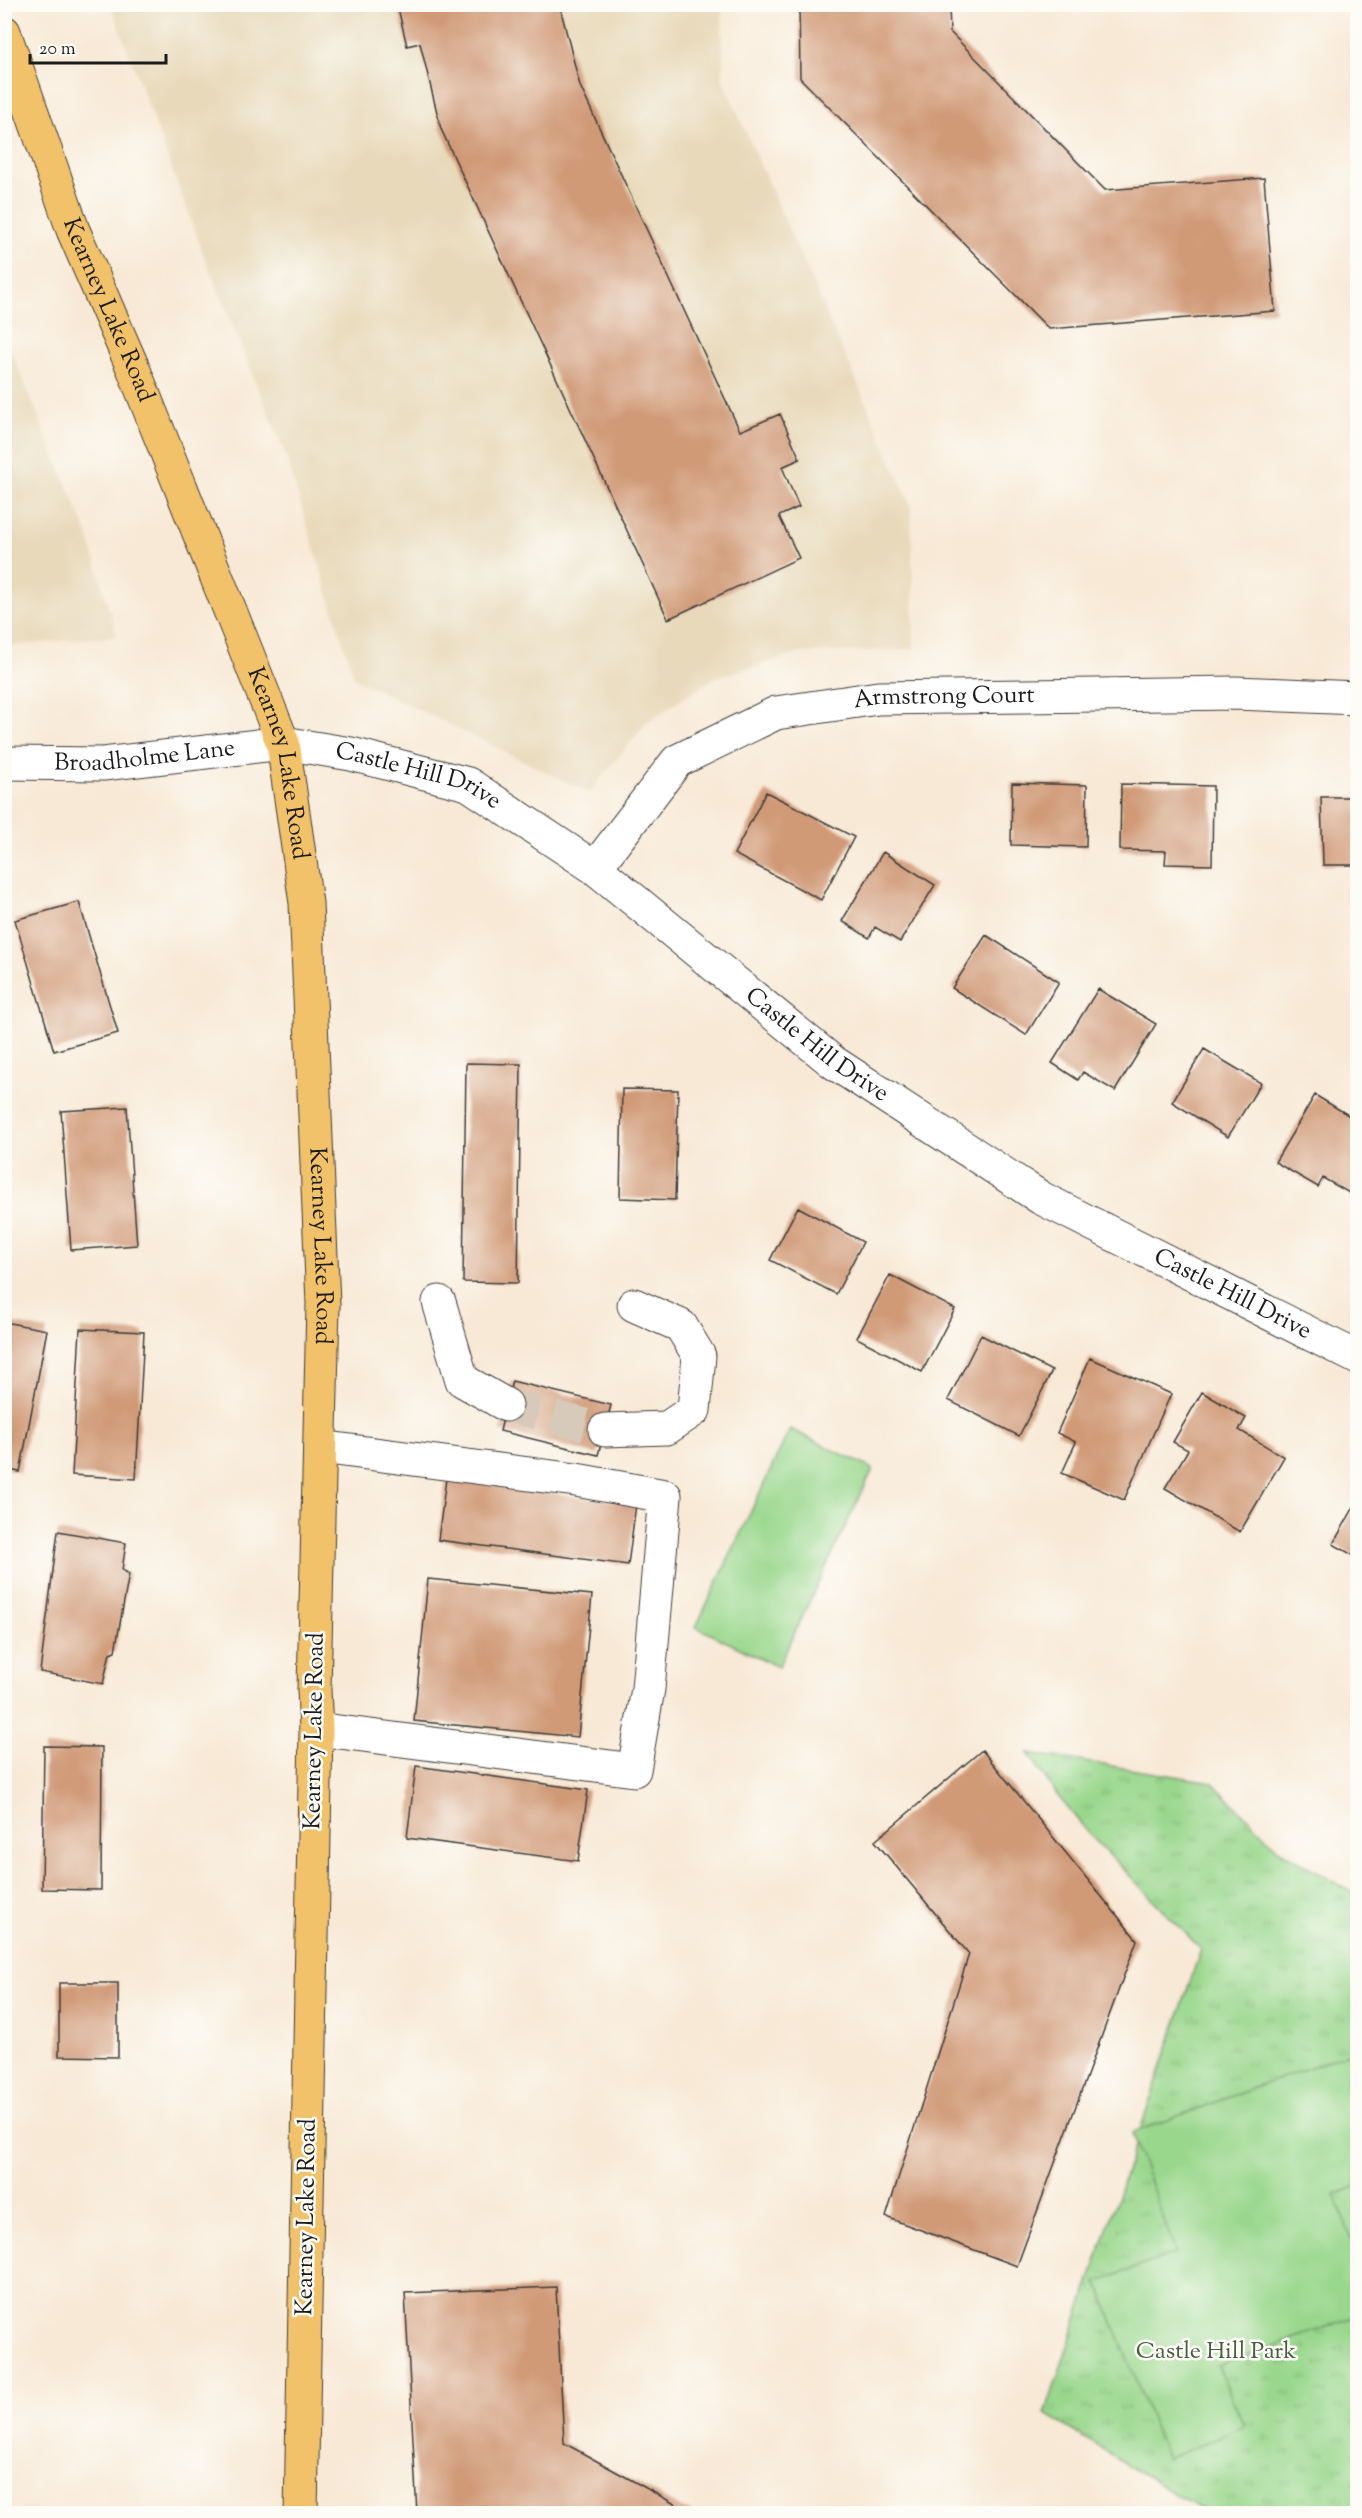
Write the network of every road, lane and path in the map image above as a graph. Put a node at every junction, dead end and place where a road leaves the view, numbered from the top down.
1 (4, 32) edge
2 (1358, 698) edge
3 (283, 743) junction
4 (4, 763) edge
5 (595, 868) junction
6 (439, 1302) dead end
7 (634, 1305) dead end
8 (1358, 1358) edge
9 (506, 1405) tunnel mouth
10 (605, 1430) tunnel mouth
11 (320, 1447) junction
12 (316, 1729) junction
13 (301, 2514) edge

1 - 3 main road, Kearney Lake Road
2 - 5 street, Armstrong Court
3 - 4 street, Broadholme Lane
3 - 5 street, Castle Hill Drive
3 - 11 main road, Kearney Lake Road
5 - 8 street, Castle Hill Drive
6 - 9 street
7 - 10 street
11 - 12 main road, Kearney Lake Road
11 - 12 street
12 - 13 main road, Kearney Lake Road

